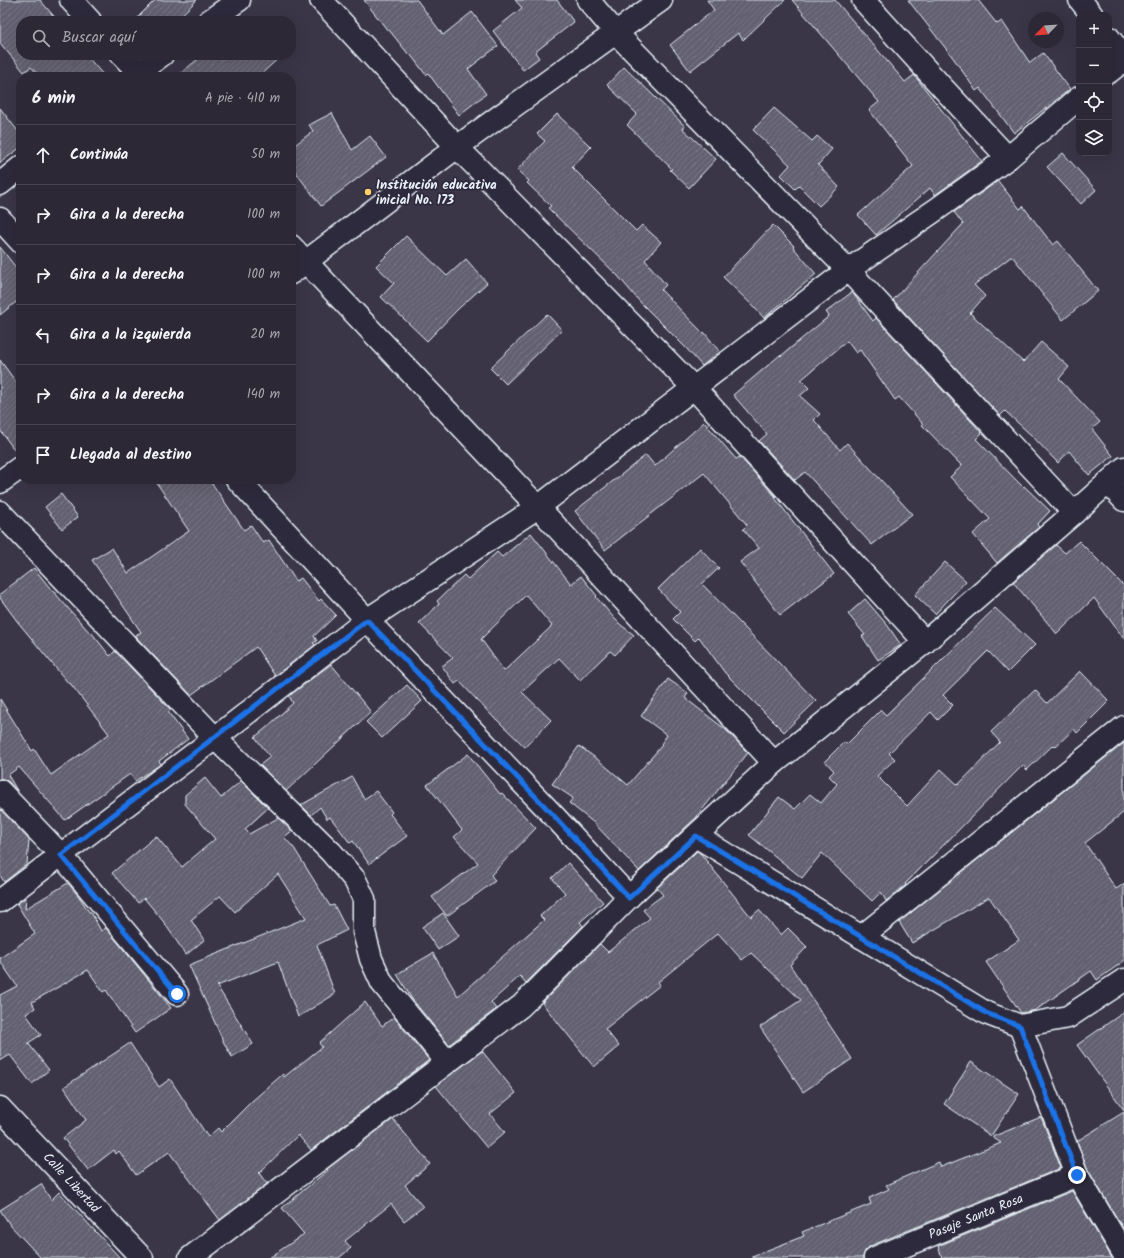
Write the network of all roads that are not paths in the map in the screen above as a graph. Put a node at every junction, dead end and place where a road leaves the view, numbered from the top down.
1 (71, 0) edge
2 (238, 0) edge
3 (321, 0) edge
4 (588, 0) edge
5 (661, 0) edge
6 (863, 0) edge
7 (1080, 0) edge
8 (1090, 12) edge
9 (85, 16) edge
10 (216, 16) edge
11 (616, 33) junction
12 (1112, 42) edge
13 (1124, 58) edge
14 (126, 60) edge
15 (156, 60) edge
16 (1112, 69) edge
17 (136, 72) edge
18 (142, 72) edge
19 (1076, 101) edge
20 (457, 147) junction
21 (1008, 158) junction
22 (16, 171) edge
23 (0, 184) edge
24 (0, 219) edge
25 (16, 237) edge
26 (298, 268) edge
27 (848, 270) junction
28 (694, 388) junction
29 (1124, 468) edge
30 (16, 471) edge
31 (0, 482) edge
32 (1108, 483) junction
33 (242, 484) edge
34 (1124, 500) edge
35 (538, 507) junction
36 (0, 512) edge
37 (1074, 513) junction
38 (367, 620) junction
39 (925, 642) junction
40 (1124, 727) edge
41 (215, 738) junction
42 (774, 763) junction
43 (0, 791) edge
44 (696, 836) junction
45 (61, 855) junction
46 (629, 898) junction
47 (0, 901) edge
48 (861, 937) junction
49 (1124, 980) edge
50 (177, 994) dead end
51 (1020, 1026) junction
52 (447, 1062) junction
53 (0, 1108) edge
54 (1077, 1175) junction
55 (1124, 1254) edge
56 (142, 1258) edge
57 (190, 1258) edge
58 (876, 1258) edge

1 - 9 street
2 - 10 street
3 - 20 street
4 - 11 street
5 - 11 street
6 - 21 street
7 - 8 street
11 - 20 street
11 - 27 street
12 - 13 street
13 - 16 street
14 - 17 street
15 - 18 street
19 - 21 street
20 - 26 street
20 - 28 street
21 - 27 street
22 - 23 street
24 - 25 street
26 - 35 street
27 - 28 street
27 - 37 street
28 - 35 street
28 - 39 street
29 - 32 street
30 - 31 street
32 - 34 street
32 - 37 street
33 - 38 street
35 - 38 street
35 - 42 street
36 - 41 street
37 - 39 street
38 - 41 street
38 - 46 street
39 - 42 street
40 - 48 street
41 - 45 street
41 - 52 street
42 - 44 street
43 - 45 street
44 - 46 street
44 - 48 street
45 - 47 street
45 - 50 street
46 - 52 street
48 - 51 street
49 - 51 street
51 - 54 street
52 - 57 street
53 - 56 street, Calle Libertad
54 - 55 street
54 - 58 street, Pasaje Santa Rosa

